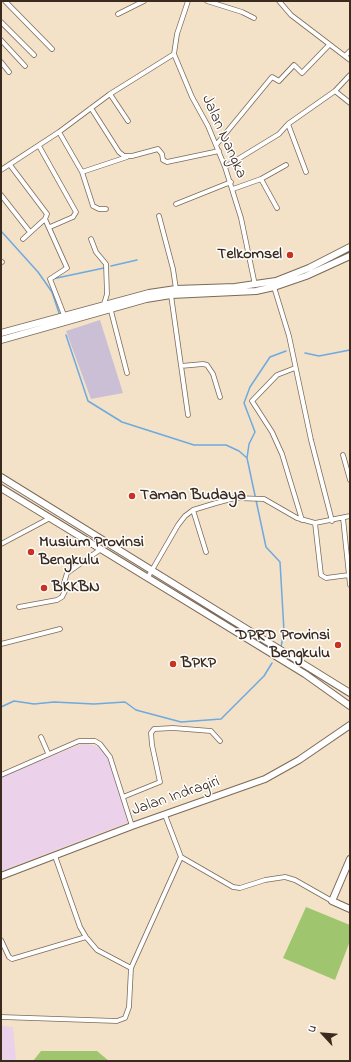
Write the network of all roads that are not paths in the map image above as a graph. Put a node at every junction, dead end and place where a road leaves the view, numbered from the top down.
1 (4, 1) edge
2 (144, 1) edge
3 (188, 1) edge
4 (207, 1) edge
5 (279, 1) edge
6 (118, 14) dead end
7 (254, 18) dead end
8 (1, 22) edge
9 (1, 40) edge
10 (329, 45) junction
11 (52, 50) dead end
12 (350, 51) edge
13 (174, 54) junction
14 (34, 56) dead end
15 (345, 56) junction
16 (350, 60) edge
17 (1, 62) edge
18 (25, 66) dead end
19 (9, 72) dead end
20 (350, 75) edge
21 (335, 91) junction
22 (110, 94) junction
23 (350, 103) edge
24 (91, 108) junction
25 (128, 121) dead end
26 (288, 124) junction
27 (59, 132) junction
28 (216, 145) junction
29 (39, 146) junction
30 (219, 151) junction
31 (127, 157) junction
32 (10, 165) junction
33 (286, 165) dead end
34 (225, 167) junction
35 (1, 170) edge
36 (82, 172) junction
37 (306, 172) dead end
38 (261, 179) junction
39 (231, 182) junction
40 (233, 189) junction
41 (1, 195) edge
42 (176, 204) dead end
43 (277, 208) dead end
44 (106, 209) dead end
45 (160, 216) dead end
46 (45, 219) junction
47 (50, 227) junction
48 (30, 232) junction
49 (22, 239) dead end
50 (91, 239) dead end
51 (350, 247) edge
52 (350, 256) edge
53 (255, 285) junction
54 (274, 287) junction
55 (176, 289) junction
56 (171, 295) junction
57 (108, 305) junction
58 (64, 315) junction
59 (1, 333) edge
60 (1, 340) edge
61 (181, 366) junction
62 (295, 368) junction
63 (127, 373) dead end
64 (220, 397) dead end
65 (188, 415) dead end
66 (343, 455) dead end
67 (1, 477) edge
68 (350, 480) edge
69 (1, 488) edge
70 (193, 510) junction
71 (57, 512) junction
72 (350, 516) edge
73 (50, 518) junction
74 (343, 518) junction
75 (302, 520) junction
76 (332, 521) junction
77 (315, 523) junction
78 (1, 544) edge
79 (101, 548) junction
80 (206, 552) dead end
81 (152, 570) junction
82 (349, 575) junction
83 (148, 577) junction
84 (350, 585) edge
85 (19, 607) dead end
86 (60, 629) dead end
87 (249, 630) junction
88 (245, 637) junction
89 (1, 644) edge
90 (350, 693) edge
91 (350, 706) edge
92 (350, 724) edge
93 (42, 737) dead end
94 (220, 741) dead end
95 (48, 753) junction
96 (1, 775) edge
97 (123, 797) junction
98 (164, 815) junction
99 (132, 826) junction
100 (55, 856) junction
101 (180, 857) junction
102 (350, 859) edge
103 (1, 876) edge
104 (332, 901) junction
105 (350, 909) edge
106 (86, 937) junction
107 (1, 940) edge
108 (131, 968) junction
109 (1, 1017) edge

1 - 11 street
2 - 6 street
3 - 13 street
4 - 7 street
5 - 10 street
8 - 14 street
9 - 18 street
10 - 15 street
10 - 28 street
12 - 15 street
13 - 22 street
13 - 28 street, Jalan Nangka
15 - 16 street
17 - 19 street
20 - 21 street
21 - 23 street
21 - 26 street
22 - 24 street
22 - 25 street
24 - 27 street
24 - 31 street
26 - 34 street
26 - 37 street
27 - 29 street
27 - 36 street
28 - 30 street, Jalan Nangka
29 - 32 street
29 - 47 street
30 - 31 street
30 - 34 street, Jalan Nangka
31 - 36 street
32 - 35 street
32 - 46 street
33 - 38 street
34 - 39 street, Jalan Nangka
36 - 44 street
38 - 40 street
38 - 43 street
39 - 40 street, Jalan Nangka
39 - 42 street
40 - 53 street, Jalan Nangka
41 - 48 street
45 - 55 street
46 - 47 street
46 - 48 street
47 - 58 street
48 - 49 street
50 - 57 street
51 - 53 main road
52 - 54 main road
53 - 55 main road
54 - 56 main road
54 - 62 street
55 - 57 main road
56 - 57 main road
56 - 61 street
57 - 58 main road
57 - 60 main road
57 - 63 street
58 - 59 main road
61 - 64 street
61 - 65 street
62 - 75 street
62 - 76 street
66 - 68 street
67 - 71 main road
69 - 73 main road
70 - 75 street
70 - 80 street
70 - 81 street
71 - 73 main road
71 - 81 main road
72 - 74 street
73 - 78 street
73 - 79 main road
74 - 76 street
74 - 82 street
75 - 77 street
76 - 77 street
77 - 82 street
79 - 83 main road
79 - 85 street
81 - 83 street
81 - 87 main road
82 - 84 street
83 - 88 main road
86 - 89 street
87 - 88 main road
87 - 90 main road
88 - 91 main road
92 - 98 main road, Jalan Indragiri
93 - 95 street
94 - 97 street
95 - 96 street
95 - 97 street
97 - 99 street
98 - 99 main road, Jalan Indragiri
98 - 101 street
99 - 100 main road, Jalan Indragiri
100 - 103 main road, Jalan Indragiri
100 - 106 street
101 - 104 street
101 - 108 street
102 - 104 main road
104 - 105 main road
106 - 107 street
106 - 108 street
108 - 109 street

